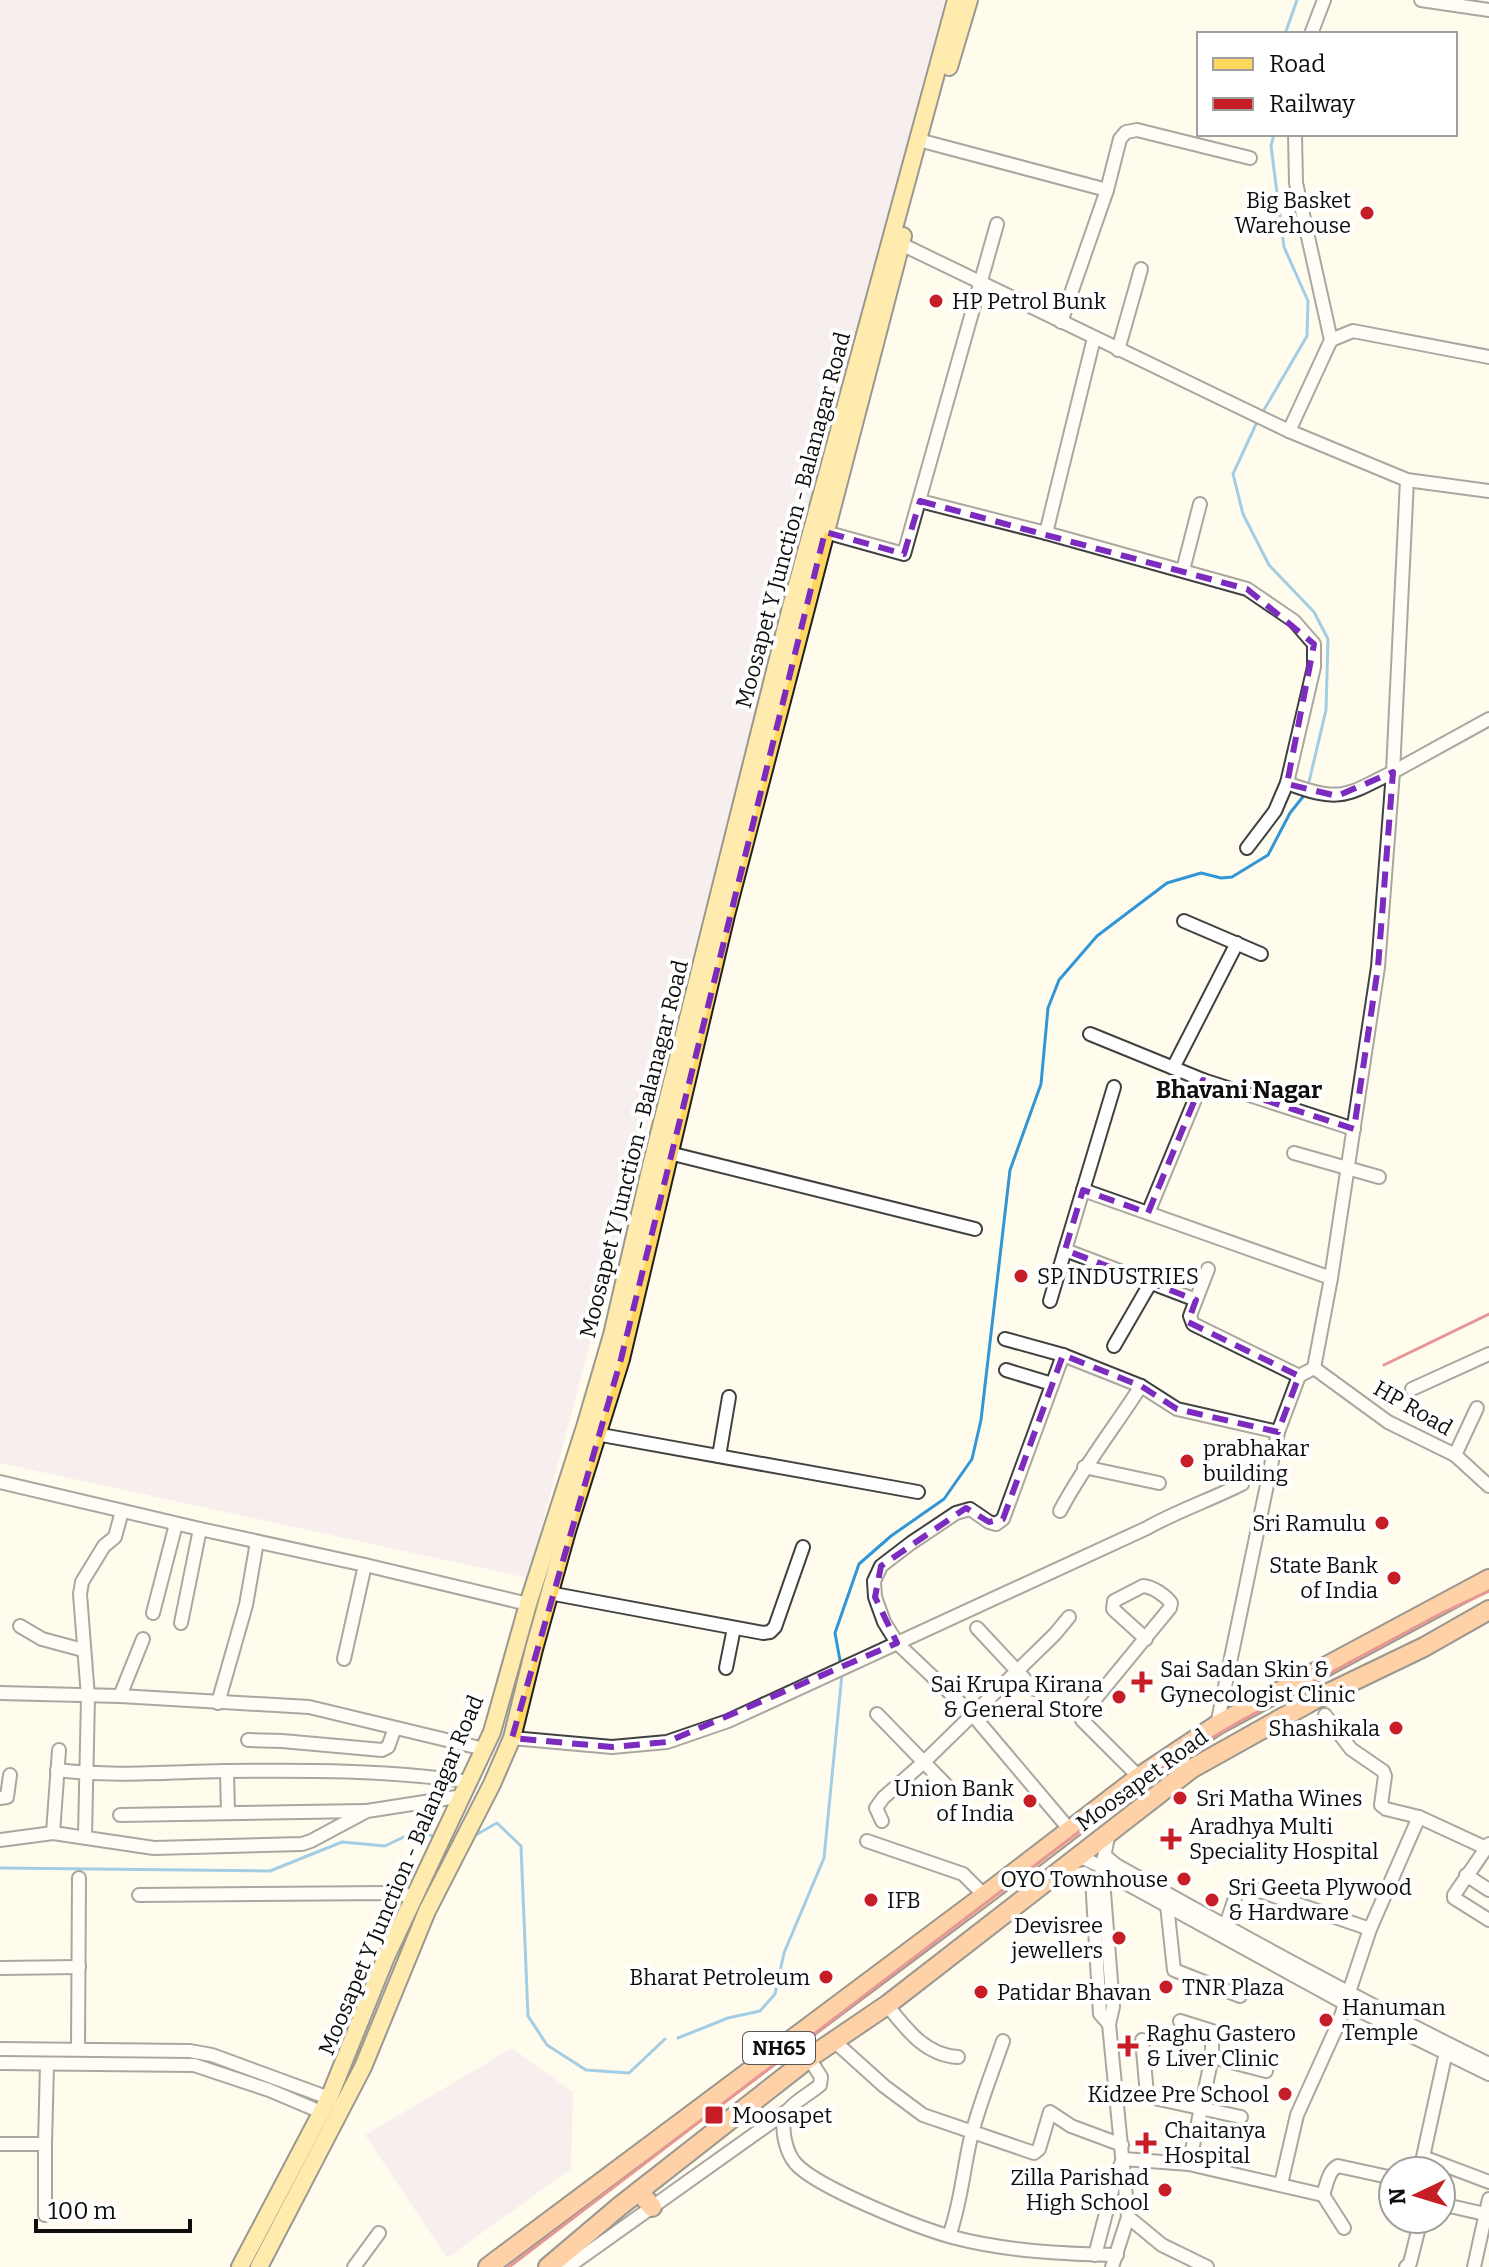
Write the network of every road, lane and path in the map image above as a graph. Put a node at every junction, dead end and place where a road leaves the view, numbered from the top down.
1 (956, 0) edge
2 (969, 0) edge
3 (1324, 0) edge
4 (1421, 0) edge
5 (1471, 4) edge
6 (1489, 10) edge
7 (1312, 32) edge
8 (1295, 136) edge
9 (926, 142) junction
10 (1250, 158) dead end
11 (1107, 190) junction
12 (997, 224) dead end
13 (901, 244) junction
14 (1141, 269) dead end
15 (979, 281) junction
16 (1061, 322) junction
17 (1094, 338) junction
18 (1331, 340) junction
19 (1118, 350) junction
20 (1489, 357) edge
21 (1289, 431) junction
22 (1407, 480) junction
23 (1489, 491) edge
24 (920, 501) junction
25 (1200, 504) dead end
26 (825, 532) junction
27 (1046, 533) junction
28 (1183, 570) junction
29 (1489, 719) edge
30 (1393, 772) junction
31 (1287, 783) junction
32 (1247, 848) dead end
33 (1184, 921) dead end
34 (1237, 943) junction
35 (1261, 954) dead end
36 (1090, 1034) dead end
37 (1173, 1068) junction
38 (1203, 1080) junction
39 (1114, 1087) dead end
40 (1354, 1129) junction
41 (669, 1153) junction
42 (1294, 1153) dead end
43 (1348, 1168) junction
44 (1379, 1177) dead end
45 (1083, 1190) junction
46 (1148, 1213) junction
47 (975, 1229) dead end
48 (1065, 1250) junction
49 (1208, 1269) dead end
50 (1331, 1278) junction
51 (1151, 1282) junction
52 (1196, 1300) junction
53 (1050, 1301) dead end
54 (1005, 1339) dead end
55 (1114, 1346) dead end
56 (1489, 1354) edge
57 (1063, 1355) junction
58 (1314, 1368) junction
59 (1006, 1370) dead end
60 (1299, 1376) junction
61 (1052, 1384) junction
62 (1141, 1386) junction
63 (1412, 1389) dead end
64 (729, 1397) dead end
65 (1477, 1408) dead end
66 (1278, 1432) junction
67 (596, 1434) junction
68 (1455, 1455) junction
69 (719, 1456) junction
70 (1084, 1467) junction
71 (1239, 1471) dead end
72 (1159, 1483) dead end
73 (1, 1485) edge
74 (1489, 1486) edge
75 (918, 1492) dead end
76 (122, 1511) junction
77 (1060, 1511) dead end
78 (176, 1524) junction
79 (200, 1529) junction
80 (257, 1542) junction
81 (803, 1547) dead end
82 (365, 1565) junction
83 (1489, 1579) edge
84 (549, 1593) junction
85 (528, 1604) junction
86 (1489, 1610) edge
87 (153, 1613) dead end
88 (1069, 1617) dead end
89 (181, 1623) dead end
90 (20, 1626) dead end
91 (734, 1628) junction
92 (977, 1628) dead end
93 (143, 1639) dead end
94 (1146, 1639) junction
95 (897, 1643) junction
96 (83, 1650) junction
97 (344, 1659) dead end
98 (726, 1668) dead end
99 (1016, 1671) junction
100 (509, 1674) junction
101 (526, 1680) junction
102 (1034, 1689) dead end
103 (0, 1693) edge
104 (120, 1696) junction
105 (88, 1697) junction
106 (218, 1703) junction
107 (877, 1714) dead end
108 (972, 1714) junction
109 (1325, 1715) dead end
110 (1217, 1725) junction
111 (395, 1728) junction
112 (512, 1738) junction
113 (248, 1740) dead end
114 (484, 1749) junction
115 (59, 1750) dead end
116 (924, 1762) junction
117 (57, 1770) junction
118 (227, 1771) junction
119 (87, 1774) junction
120 (10, 1775) dead end
121 (1139, 1777) junction
122 (950, 1789) dead end
123 (464, 1794) junction
124 (0, 1798) edge
125 (367, 1811) junction
126 (228, 1813) junction
127 (120, 1815) dead end
128 (1419, 1817) junction
129 (882, 1821) dead end
130 (1070, 1830) junction
131 (1110, 1830) junction
132 (53, 1833) junction
133 (85, 1836) junction
134 (0, 1840) edge
135 (867, 1841) dead end
136 (1488, 1846) edge
137 (1079, 1856) junction
138 (1109, 1866) junction
139 (1466, 1875) junction
140 (79, 1878) dead end
141 (1049, 1880) junction
142 (1489, 1890) edge
143 (987, 1894) junction
144 (139, 1895) dead end
145 (414, 1896) junction
146 (1167, 1905) junction
147 (968, 1906) junction
148 (1009, 1911) junction
149 (1489, 1920) edge
150 (1225, 1928) junction
151 (986, 1929) junction
152 (1370, 1929) junction
153 (79, 1967) junction
154 (0, 1968) edge
155 (1240, 1996) dead end
156 (1345, 1998) junction
157 (887, 2005) junction
158 (1180, 2021) dead end
159 (1109, 2024) junction
160 (833, 2040) junction
161 (1142, 2040) dead end
162 (1003, 2041) dead end
163 (0, 2049) edge
164 (78, 2049) junction
165 (1446, 2052) junction
166 (958, 2057) dead end
167 (1182, 2057) dead end
168 (809, 2058) junction
169 (1210, 2060) junction
170 (0, 2063) edge
171 (47, 2064) junction
172 (1489, 2064) edge
173 (1266, 2071) dead end
174 (1489, 2074) edge
175 (325, 2105) junction
176 (1202, 2109) junction
177 (787, 2111) junction
178 (1241, 2117) dead end
179 (972, 2133) junction
180 (0, 2144) edge
181 (45, 2144) junction
182 (1122, 2145) junction
183 (1123, 2159) junction
184 (1189, 2164) junction
185 (1377, 2175) edge
186 (1489, 2182) edge
187 (1281, 2184) junction
188 (639, 2191) junction
189 (1323, 2195) junction
190 (1489, 2199) edge
191 (652, 2207) junction
192 (1457, 2208) edge
193 (45, 2215) dead end
194 (1488, 2215) edge
195 (1128, 2217) junction
196 (1344, 2228) dead end
197 (379, 2233) dead end
198 (1416, 2235) edge
199 (949, 2236) junction
200 (1095, 2255) junction
201 (1114, 2261) edge
202 (1408, 2265) edge
203 (555, 2266) edge
204 (240, 2267) edge
205 (259, 2267) edge
206 (354, 2267) edge
207 (488, 2267) edge
208 (1207, 2267) edge
209 (1425, 2267) edge
210 (1474, 2267) edge

1 - 85 main road, Moosapet Y Junction - Balanagar Road
2 - 9 main road
3 - 7 street
4 - 5 street
5 - 6 street
8 - 18 street
9 - 11 street
9 - 13 main road
10 - 11 street
11 - 16 street
12 - 15 street
13 - 15 street
13 - 26 main road
14 - 19 street
15 - 16 street
15 - 24 street
16 - 17 street
17 - 19 street
17 - 27 street
18 - 20 street
18 - 21 street
19 - 21 street
21 - 22 street
22 - 23 street
22 - 30 street
24 - 26 street
24 - 27 street
25 - 28 street
26 - 41 main road
27 - 28 street
28 - 31 street
29 - 30 street
30 - 31 street
30 - 40 street
31 - 32 street
33 - 34 street
34 - 35 street
34 - 37 street
36 - 37 street
37 - 38 street
38 - 40 street
38 - 46 street
39 - 45 street
40 - 43 street
41 - 47 street
41 - 67 main road
42 - 43 street
43 - 44 street
43 - 50 street
45 - 46 street
45 - 48 street
46 - 50 street
48 - 51 street
48 - 53 street
49 - 52 street
50 - 58 street
51 - 52 street
51 - 55 street
52 - 60 street
54 - 57 street
56 - 63 street
57 - 61 street
57 - 62 street
58 - 60 street
58 - 68 street, HP Road
59 - 61 street
60 - 66 street
61 - 95 street
62 - 66 street
62 - 70 street
64 - 69 street
65 - 68 street
66 - 110 street
67 - 69 street
67 - 84 main road
68 - 74 street, HP Road
69 - 75 street
70 - 72 street
70 - 77 street
71 - 95 street
73 - 76 street
76 - 78 street
76 - 96 street
78 - 79 street
78 - 87 street
79 - 80 street
79 - 89 street
80 - 82 street
80 - 106 street
81 - 91 street
82 - 85 street
82 - 97 street
83 - 110 highway, Moosapet Road / NH65
84 - 91 street
84 - 101 main road
85 - 100 main road, Moosapet Y Junction - Balanagar Road
86 - 131 highway, Moosapet Road / NH65
88 - 99 street
90 - 96 street
91 - 98 street
92 - 99 street
93 - 104 street
94 - 94 street
94 - 121 street
95 - 108 street
95 - 112 street
96 - 105 street
99 - 102 street
99 - 108 street
100 - 101 main road
100 - 114 main road, Moosapet Y Junction - Balanagar Road
101 - 112 main road
103 - 105 street
104 - 105 street
104 - 106 street
105 - 119 street
106 - 111 street
107 - 116 street
108 - 116 street
108 - 130 street
109 - 128 street
110 - 121 highway, Moosapet Road / NH65
111 - 113 street
111 - 114 street
112 - 205 main road
114 - 123 main road, Moosapet Y Junction - Balanagar Road
115 - 117 street
116 - 122 street
116 - 129 street
117 - 119 street
117 - 132 street
118 - 119 street
118 - 123 street
118 - 126 street
119 - 133 street
120 - 124 street
121 - 130 highway, Moosapet Road / NH65
123 - 125 street
123 - 145 main road, Moosapet Y Junction - Balanagar Road
125 - 126 street
125 - 133 street
126 - 127 street
128 - 136 street
128 - 152 street
130 - 143 highway, NH65
131 - 137 highway, Moosapet Road / NH65
131 - 138 street
132 - 133 street
132 - 134 street
135 - 143 street
136 - 139 street
137 - 138 street
137 - 141 highway, NH65
138 - 146 street
138 - 150 street
138 - 159 street
139 - 142 street
139 - 149 street
140 - 153 street
141 - 148 highway, NH65
141 - 159 street
143 - 147 highway, NH65
143 - 148 highway
144 - 145 street
145 - 175 main road, Moosapet Y Junction - Balanagar Road
146 - 155 street
146 - 156 street
147 - 151 highway
147 - 207 highway, NH65
148 - 151 highway, NH65
150 - 152 street
150 - 156 street
151 - 157 highway, NH65
152 - 156 street
153 - 154 street
153 - 164 street
156 - 165 street
156 - 172 street
156 - 187 street
157 - 160 highway, NH65
157 - 166 street
158 - 169 street
159 - 182 street
160 - 168 highway, NH65
160 - 179 street
161 - 176 street
162 - 179 street
163 - 164 street
164 - 175 street
165 - 174 street
165 - 186 street
167 - 169 street
168 - 177 street
168 - 188 highway, NH65
169 - 173 street
169 - 176 street
170 - 171 street
171 - 175 street
171 - 181 street
175 - 204 main road, Moosapet Y Junction - Balanagar Road
176 - 178 street
176 - 184 street
177 - 191 street
177 - 199 street
179 - 182 street
179 - 199 street
180 - 181 street
181 - 193 street
182 - 183 street
183 - 184 street
183 - 195 street
183 - 200 street
184 - 187 street
185 - 189 street
187 - 189 street
188 - 191 highway
188 - 203 highway, NH65
189 - 196 street
190 - 194 street
191 - 203 street
192 - 194 street
194 - 210 street
195 - 201 street
195 - 208 street
197 - 206 street
198 - 202 street
199 - 200 street
200 - 201 street
202 - 209 street

